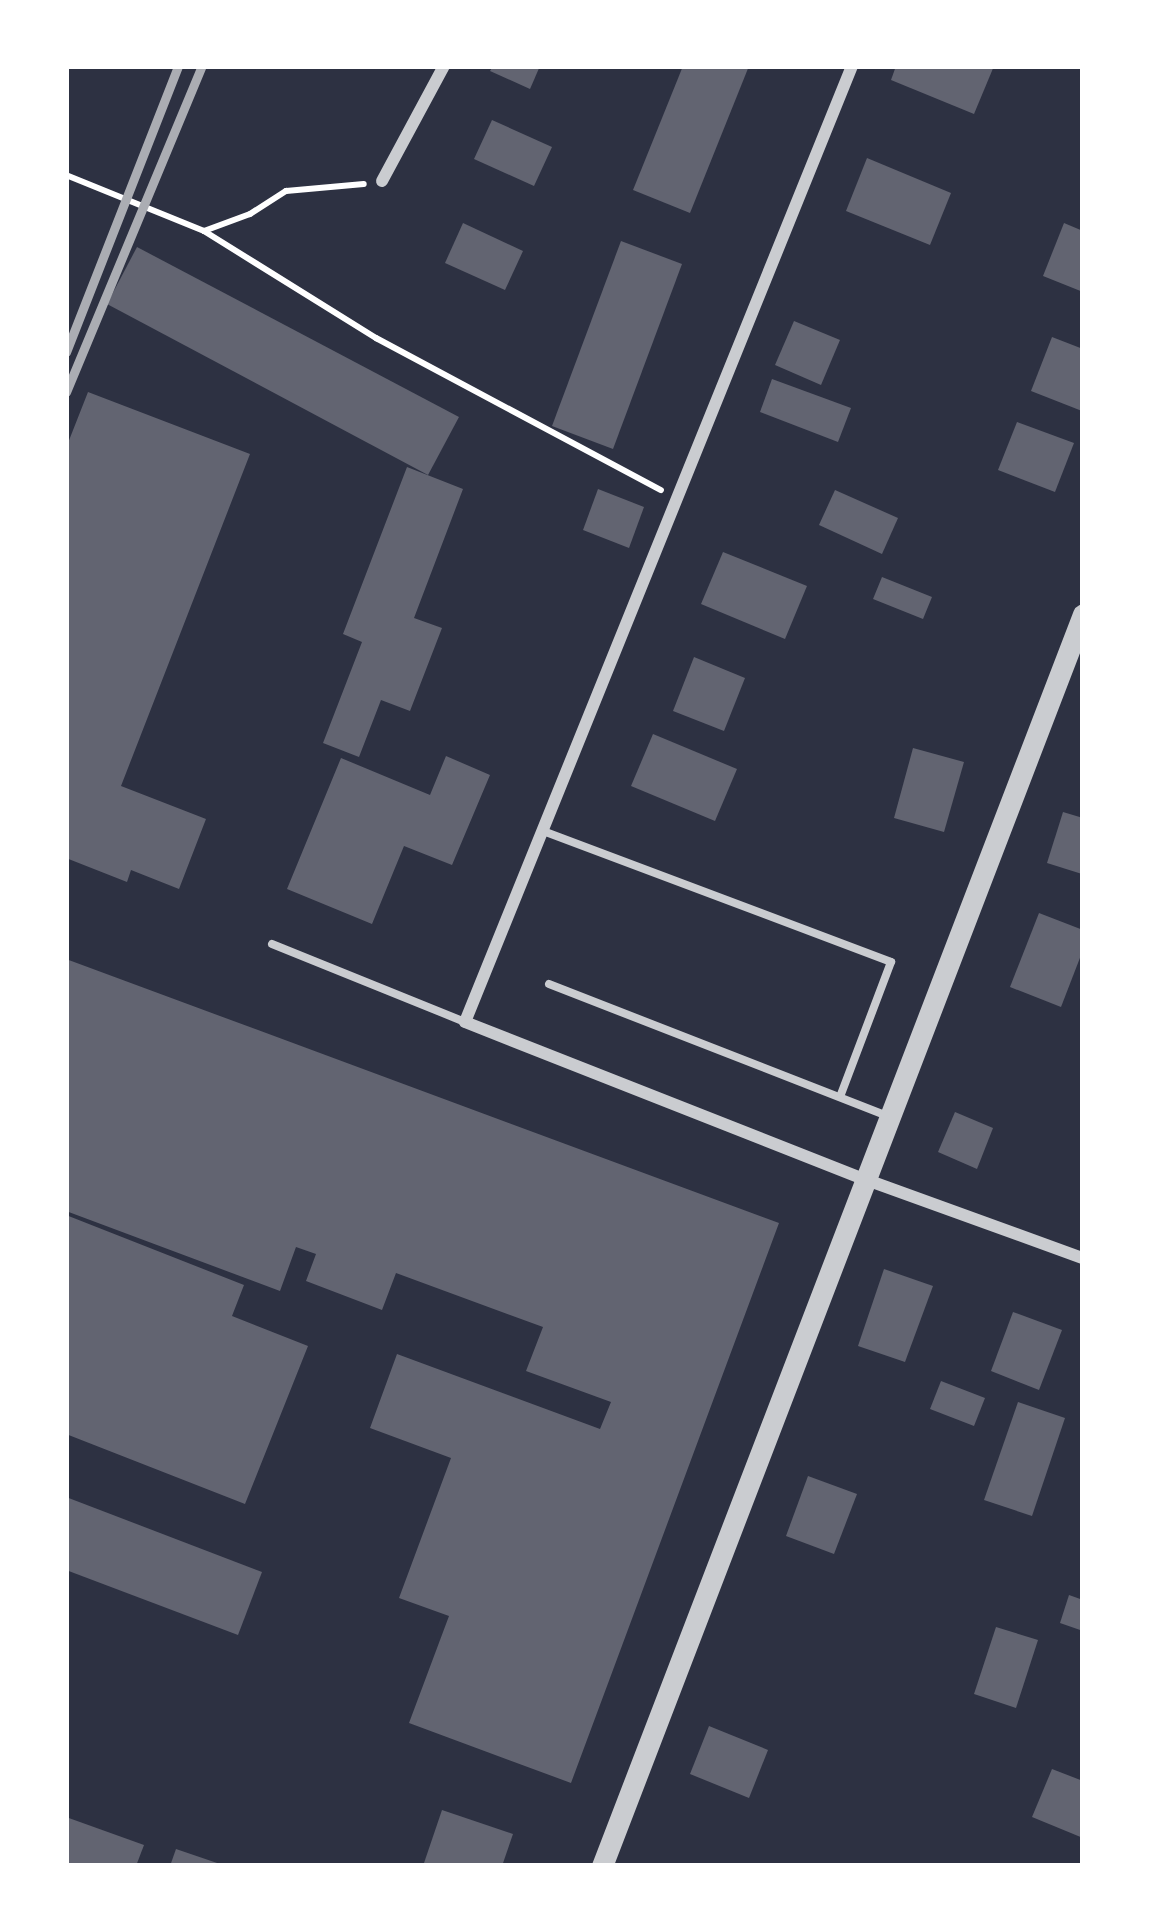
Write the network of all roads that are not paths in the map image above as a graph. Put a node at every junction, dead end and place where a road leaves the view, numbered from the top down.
1 (444, 66) edge
2 (852, 66) edge
3 (382, 182) road end
4 (1083, 614) edge
5 (541, 830) junction
6 (272, 944) dead end
7 (549, 984) dead end
8 (465, 1022) junction
9 (840, 1097) junction
10 (891, 1117) junction
11 (867, 1180) junction
12 (1083, 1258) edge
13 (602, 1866) edge

1 - 3 street
2 - 5 street
4 - 10 street
5 - 8 street
5 - 9 lane
6 - 8 lane
7 - 9 lane
8 - 11 street
9 - 10 lane
10 - 11 street
11 - 12 street
11 - 13 street

